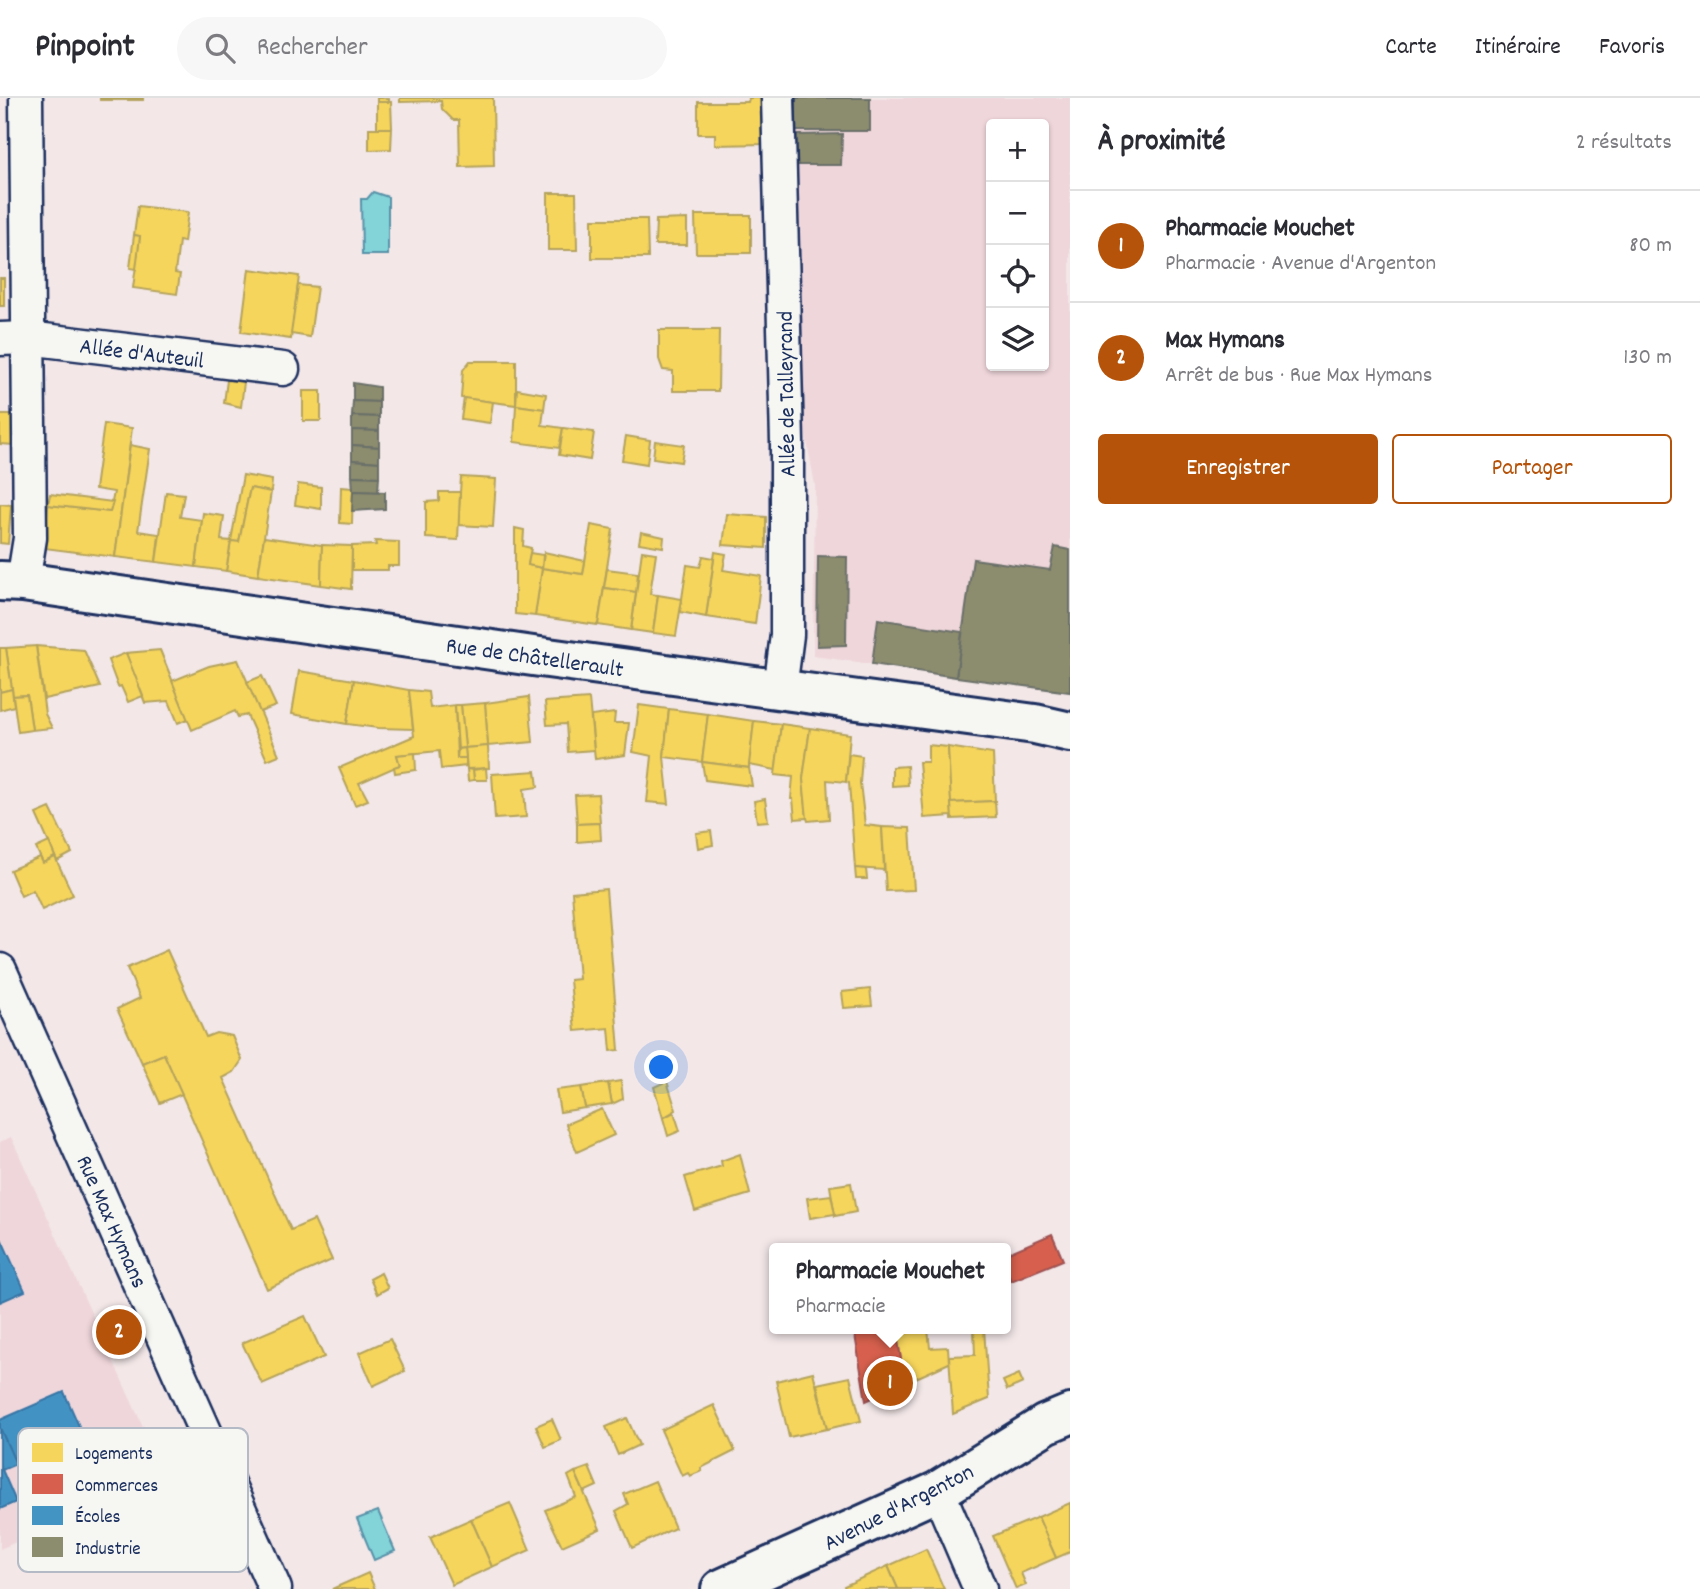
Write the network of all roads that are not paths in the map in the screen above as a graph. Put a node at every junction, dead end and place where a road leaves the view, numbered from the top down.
1 (26, 98) edge
2 (778, 98) edge
3 (14, 339) edge
4 (284, 369) dead end
5 (12, 582) edge
6 (780, 689) junction
7 (1070, 732) edge
8 (0, 970) edge
9 (1070, 1414) edge
10 (203, 1428) edge
11 (937, 1491) junction
12 (248, 1528) edge
13 (275, 1589) edge
14 (721, 1589) edge
15 (980, 1589) edge

1 - 3 street
2 - 6 street, Allée de Talleyrand
3 - 4 street, Allée d'Auteuil
3 - 5 street
5 - 6 main road, Rue de Châtellerault
6 - 7 main road, Rue de Châtellerault
8 - 10 street, Rue Max Hymans
9 - 11 main road, Avenue d'Argenton
11 - 14 main road, Avenue d'Argenton
11 - 15 street
12 - 13 street, Rue Max Hymans

